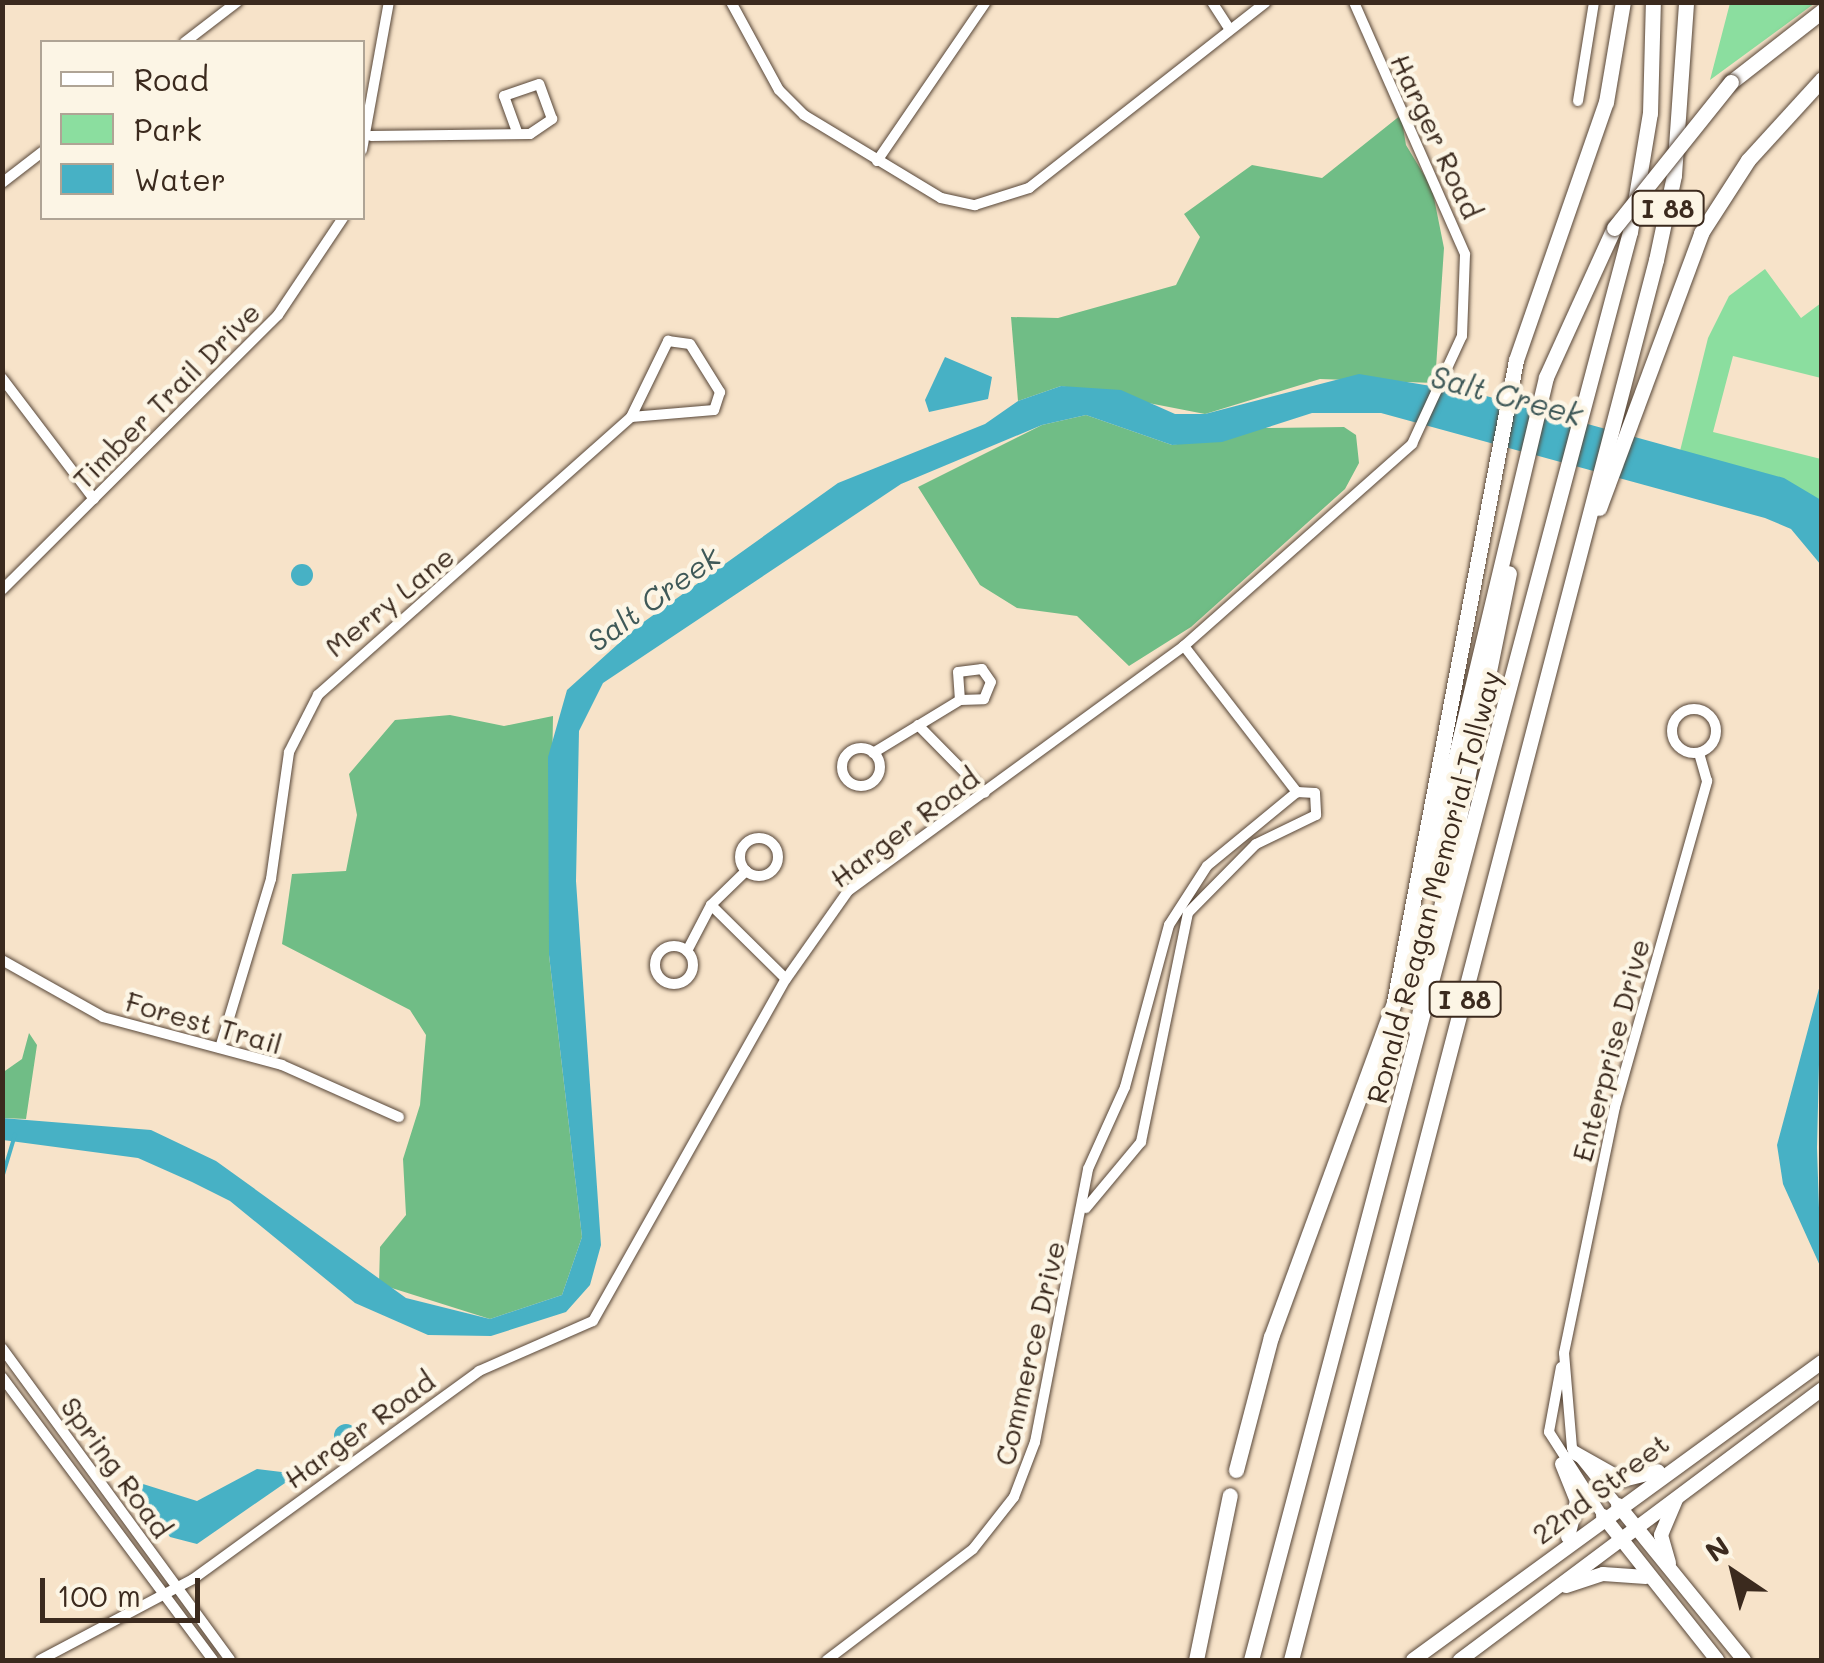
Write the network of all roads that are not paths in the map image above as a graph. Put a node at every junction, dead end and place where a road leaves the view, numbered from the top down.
1 (236, 2) edge
2 (389, 2) edge
3 (731, 2) edge
4 (986, 2) edge
5 (1212, 2) edge
6 (1266, 2) edge
7 (1354, 2) edge
8 (1594, 2) edge
9 (1623, 2) edge
10 (1653, 2) edge
11 (1686, 2) edge
12 (1822, 12) edge
13 (1228, 27) junction
14 (187, 40) edge
15 (1822, 79) edge
16 (1578, 100) dead end
17 (517, 132) junction
18 (371, 136) junction
19 (365, 145) edge
20 (40, 154) edge
21 (876, 162) junction
22 (2, 183) edge
23 (342, 220) edge
24 (2, 378) edge
25 (1625, 412) junction
26 (631, 417) junction
27 (1524, 469) junction
28 (94, 499) junction
29 (1590, 525) junction
30 (2, 590) edge
31 (1184, 646) junction
32 (960, 700) dead end
33 (918, 725) junction
34 (873, 753) dead end
35 (1699, 753) junction
36 (985, 792) junction
37 (1297, 792) junction
38 (746, 870) dead end
39 (711, 905) junction
40 (687, 951) dead end
41 (2, 960) edge
42 (786, 979) junction
43 (1394, 1002) junction
44 (220, 1048) junction
45 (1416, 1049) junction
46 (400, 1116) dead end
47 (1086, 1208) junction
48 (2, 1348) edge
49 (1563, 1362) junction
50 (1822, 1362) edge
51 (2, 1377) edge
52 (1822, 1389) edge
53 (1575, 1453) junction
54 (1562, 1464) junction
55 (1668, 1468) junction
56 (1236, 1470) dead end
57 (1230, 1495) dead end
58 (1676, 1498) junction
59 (1618, 1505) junction
60 (1603, 1516) junction
61 (1636, 1529) junction
62 (1622, 1540) junction
63 (1560, 1549) junction
64 (1670, 1568) junction
65 (1655, 1582) junction
66 (178, 1589) junction
67 (1556, 1589) junction
68 (166, 1596) junction
69 (40, 1660) edge
70 (213, 1660) edge
71 (230, 1660) edge
72 (831, 1660) edge
73 (1196, 1660) edge
74 (1251, 1660) edge
75 (1291, 1660) edge
76 (1413, 1660) edge
77 (1460, 1660) edge
78 (1717, 1660) edge
79 (1744, 1660) edge

1 - 14 street
2 - 18 street
3 - 21 street
4 - 21 street
5 - 13 street
6 - 13 street
7 - 31 street, Harger Road
8 - 16 street
9 - 43 highway, Ronald Reagan Memorial Tollway / I 88
10 - 45 highway, Ronald Reagan Memorial Tollway / I 88
11 - 25 highway, I 88
12 - 27 highway, bridge
13 - 21 street
15 - 25 highway
17 - 17 street
17 - 18 street
18 - 19 street
20 - 22 street
23 - 28 street, Timber Trail Drive
24 - 28 street
25 - 29 highway, I 88
25 - 29 highway
26 - 26 street, Merry Lane
26 - 44 street, Merry Lane
27 - 43 highway
27 - 45 highway
28 - 30 street, Timber Trail Drive
29 - 75 highway, I 88
31 - 36 street, Harger Road
31 - 37 street, Commerce Drive
32 - 33 street
33 - 34 street
33 - 36 street
35 - 35 street, Enterprise Drive
35 - 49 street, Enterprise Drive
36 - 42 street, Harger Road
37 - 47 street, Commerce Drive
37 - 47 street, Commerce Drive
38 - 39 street
39 - 40 street
39 - 42 street
41 - 44 street, Forest Trail
42 - 66 street, Harger Road
43 - 56 highway, Ronald Reagan Memorial Tollway / I 88
44 - 46 street, Forest Trail
45 - 74 highway, Ronald Reagan Memorial Tollway / I 88
47 - 72 street, Commerce Drive
48 - 66 street, Spring Road
49 - 53 street, Enterprise Drive
49 - 54 street, Enterprise Drive
50 - 55 main road, 22nd Street
51 - 68 street, Spring Road
52 - 58 main road, 22nd Street
53 - 55 main road
53 - 59 street
54 - 60 street, Enterprise Drive
54 - 63 main road
55 - 59 main road, 22nd Street
57 - 73 highway
58 - 61 main road, 22nd Street
58 - 64 main road
59 - 60 main road, 22nd Street
59 - 61 main road
60 - 62 main road
60 - 63 main road, 22nd Street
61 - 62 main road, 22nd Street
61 - 64 main road
62 - 65 main road
62 - 67 main road, 22nd Street
63 - 76 main road, 22nd Street
64 - 79 main road
65 - 67 main road
65 - 78 main road
66 - 68 street, Harger Road
66 - 71 street, Spring Road
67 - 77 main road, 22nd Street
68 - 69 street, Harger Road
68 - 70 street, Spring Road

